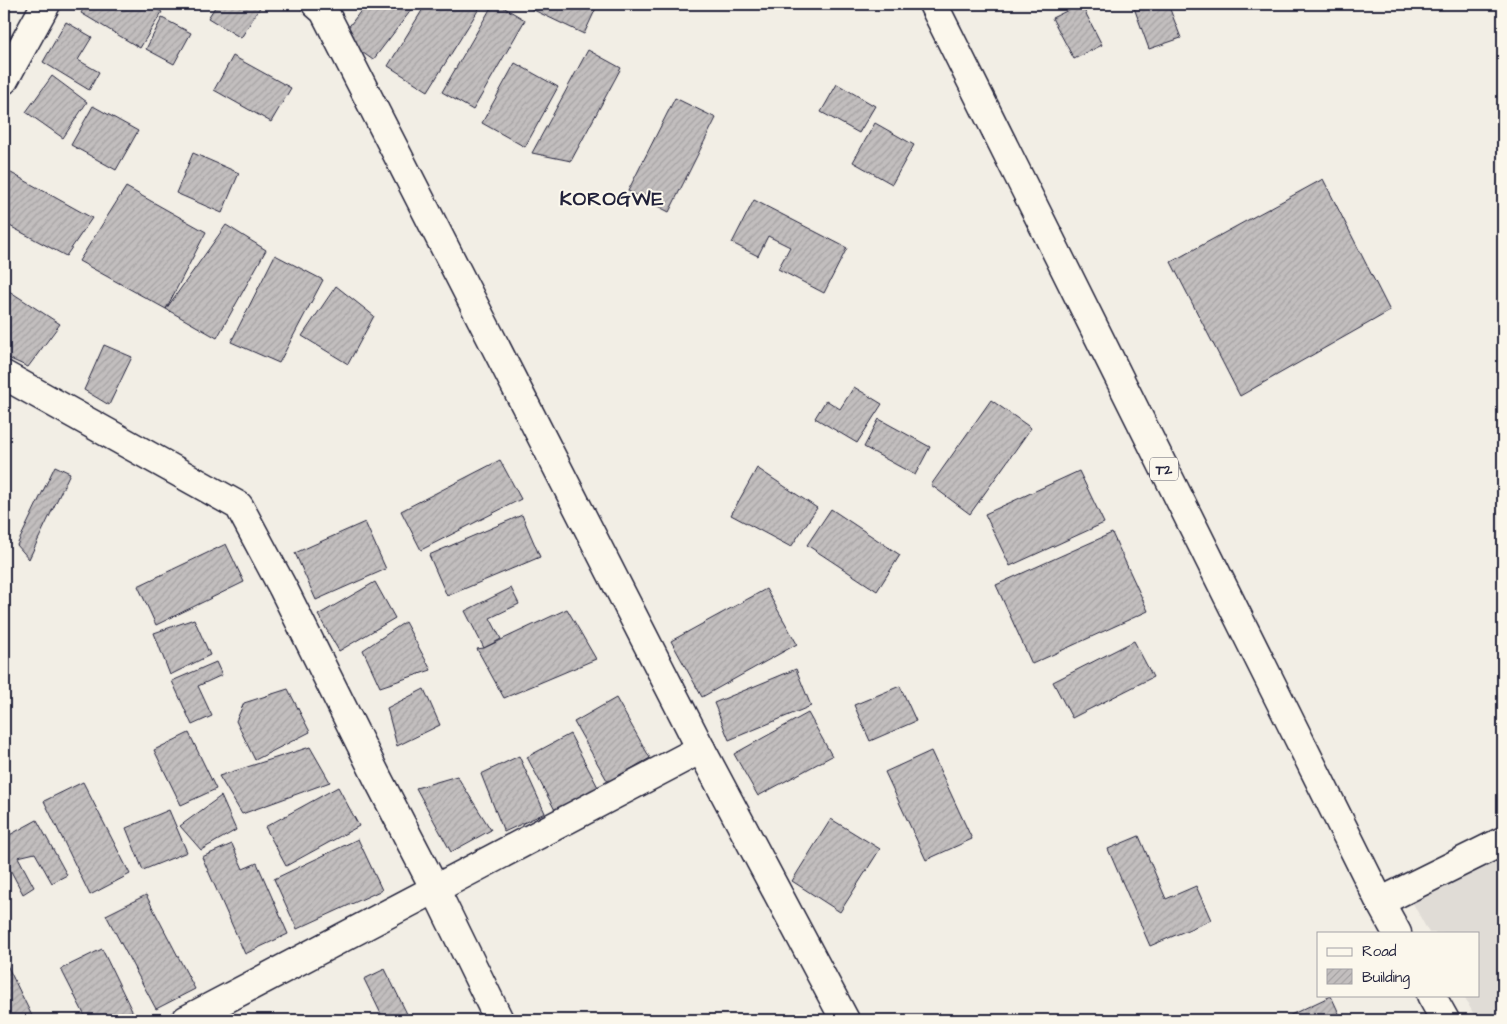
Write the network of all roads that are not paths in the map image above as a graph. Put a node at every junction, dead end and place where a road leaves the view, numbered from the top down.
1 (46, 4) edge
2 (316, 4) edge
3 (933, 4) edge
4 (4, 80) edge
5 (4, 375) edge
6 (701, 749) junction
7 (1503, 841) edge
8 (435, 889) junction
9 (1380, 902) junction
10 (1396, 932) edge
11 (1432, 996) edge
12 (202, 1016) edge
13 (499, 1020) edge
14 (845, 1020) edge
15 (1445, 1020) edge

1 - 4 main road
2 - 6 main road
3 - 9 main road, T2
5 - 8 main road
6 - 8 main road
6 - 14 main road
7 - 9 main road
8 - 12 main road
8 - 13 main road
9 - 10 main road, T2
11 - 15 main road

